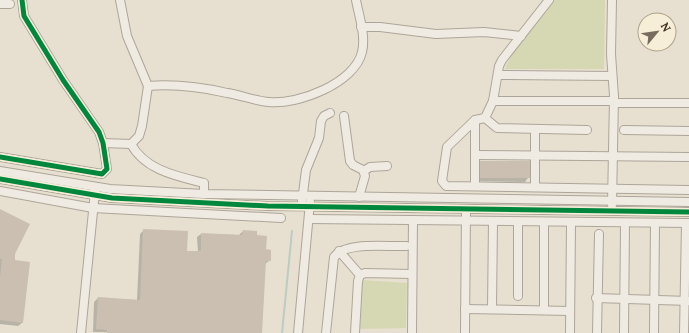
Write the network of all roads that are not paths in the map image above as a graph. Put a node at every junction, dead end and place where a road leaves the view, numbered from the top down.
1 (22, 0) edge
2 (120, 0) edge
3 (356, 0) edge
4 (550, 0) edge
5 (612, 0) edge
6 (0, 4) edge
7 (10, 4) dead end
8 (361, 27) junction
9 (521, 36) junction
10 (498, 75) junction
11 (612, 76) junction
12 (148, 86) junction
13 (493, 101) junction
14 (614, 102) junction
15 (689, 103) edge
16 (330, 113) dead end
17 (344, 116) dead end
18 (484, 118) junction
19 (475, 120) junction
20 (535, 129) junction
21 (587, 130) dead end
22 (624, 130) dead end
23 (689, 131) edge
24 (103, 142) junction
25 (131, 144) junction
26 (475, 155) junction
27 (535, 156) junction
28 (0, 157) edge
29 (689, 157) edge
30 (613, 158) junction
31 (387, 166) dead end
32 (0, 171) edge
33 (364, 171) junction
34 (0, 179) edge
35 (96, 186) junction
36 (475, 186) junction
37 (535, 187) junction
38 (612, 188) junction
39 (689, 190) edge
40 (0, 191) edge
41 (204, 194) junction
42 (95, 196) junction
43 (302, 197) junction
44 (311, 197) junction
45 (359, 197) junction
46 (689, 202) edge
47 (612, 205) junction
48 (301, 206) junction
49 (310, 206) junction
50 (93, 208) junction
51 (466, 209) junction
52 (689, 212) edge
53 (281, 218) dead end
54 (309, 219) junction
55 (413, 220) junction
56 (466, 221) junction
57 (493, 221) junction
58 (518, 222) junction
59 (544, 222) junction
60 (571, 223) junction
61 (625, 223) junction
62 (655, 223) junction
63 (687, 223) edge
64 (599, 234) dead end
65 (406, 246) dead end
66 (339, 251) junction
67 (412, 274) junction
68 (360, 275) junction
69 (518, 296) dead end
70 (596, 298) junction
71 (624, 298) junction
72 (655, 300) junction
73 (687, 301) edge
74 (465, 309) junction
75 (492, 310) junction
76 (544, 310) junction
77 (570, 311) junction
78 (81, 333) edge
79 (298, 333) edge
80 (304, 333) edge
81 (326, 333) edge
82 (355, 333) edge
83 (412, 333) edge
84 (465, 333) edge
85 (570, 333) edge
86 (597, 333) edge
87 (624, 333) edge
88 (654, 333) edge
89 (684, 333) edge

1 - 24 street
2 - 12 street
3 - 8 street
4 - 9 street
5 - 11 street
6 - 7 street
8 - 9 street
8 - 12 street
9 - 10 street
10 - 11 street
10 - 13 street
11 - 14 street
12 - 25 street
13 - 14 street
13 - 18 street
14 - 15 street
14 - 30 street
16 - 43 street
17 - 33 street
18 - 19 street
18 - 20 street
19 - 26 street
19 - 36 street
20 - 21 street
20 - 27 street
22 - 23 street
24 - 25 street
24 - 28 street
25 - 41 street
26 - 27 street
26 - 36 street
27 - 30 street
27 - 37 street
29 - 30 street
30 - 38 street
31 - 33 street
32 - 35 street
33 - 45 street
34 - 42 street
35 - 41 street
35 - 42 street
36 - 37 street
37 - 38 street
38 - 39 street
38 - 47 street
40 - 50 street
41 - 43 street
42 - 48 street
42 - 50 street
43 - 44 street
43 - 48 street
44 - 45 street
44 - 49 street
45 - 47 street
46 - 47 street
47 - 51 street
47 - 52 street
48 - 49 street
49 - 51 street
49 - 54 street
50 - 53 street
50 - 78 street
51 - 56 street
54 - 55 street
54 - 79 street
55 - 56 street
55 - 67 street
56 - 57 street
56 - 74 street
57 - 58 street
57 - 75 street
58 - 59 street
58 - 69 street
59 - 60 street
59 - 76 street
60 - 61 street
60 - 77 street
61 - 62 street
61 - 71 street
62 - 63 street
62 - 72 street
63 - 73 street
64 - 70 street
65 - 66 street
66 - 68 street
66 - 81 street
67 - 68 street
67 - 83 street
68 - 82 street
70 - 71 street
70 - 86 street
71 - 72 street
71 - 87 street
72 - 73 street
72 - 88 street
73 - 89 street
74 - 75 street
74 - 84 street
75 - 76 street
76 - 77 street
77 - 85 street
79 - 80 street

